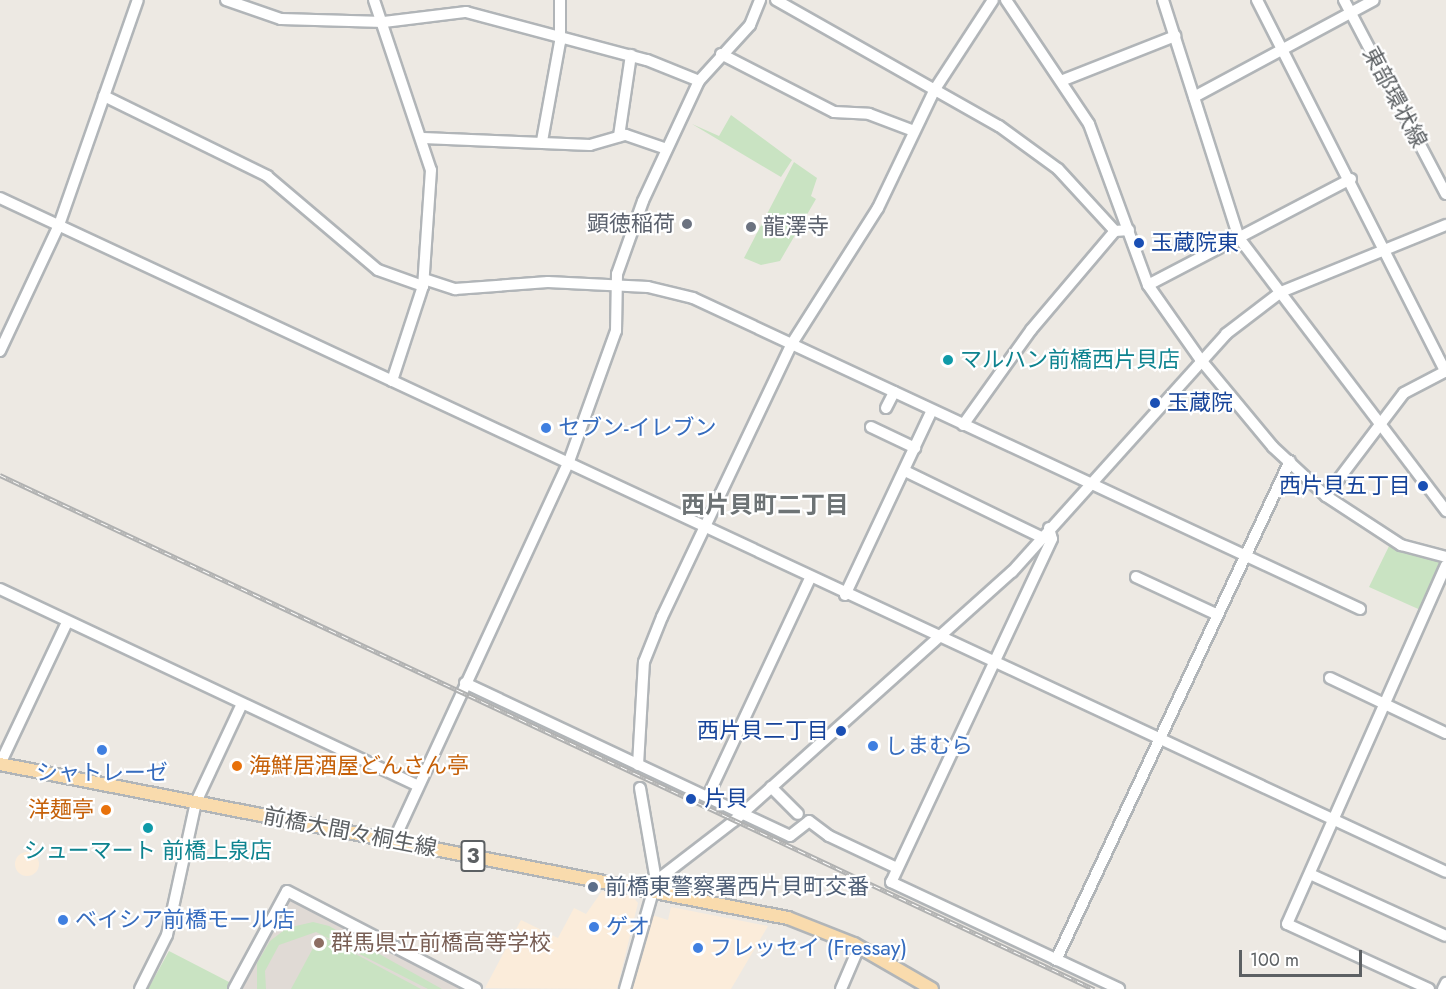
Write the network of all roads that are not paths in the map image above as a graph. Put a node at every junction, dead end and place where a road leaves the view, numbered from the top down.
1 (138, 0) edge
2 (226, 0) edge
3 (374, 0) edge
4 (560, 0) edge
5 (760, 0) edge
6 (776, 0) edge
7 (993, 0) edge
8 (1006, 0) edge
9 (1163, 0) edge
10 (1257, 0) edge
11 (1344, 0) edge
12 (1374, 0) edge
13 (1351, 13) junction
14 (380, 22) junction
15 (1174, 36) junction
16 (561, 37) junction
17 (1282, 49) junction
18 (721, 54) junction
19 (631, 55) junction
20 (699, 81) junction
21 (1061, 81) junction
22 (935, 88) junction
23 (104, 96) junction
24 (1194, 97) junction
25 (914, 131) junction
26 (619, 136) junction
27 (423, 138) junction
28 (542, 141) junction
29 (667, 149) junction
30 (1351, 179) junction
31 (1446, 194) edge
32 (0, 198) edge
33 (59, 225) junction
34 (1446, 225) edge
35 (1129, 230) junction
36 (1115, 231) junction
37 (1239, 237) junction
38 (1386, 249) junction
39 (423, 282) junction
40 (1148, 285) junction
41 (617, 287) junction
42 (1281, 292) junction
43 (790, 345) junction
44 (0, 349) edge
45 (1200, 359) junction
46 (1446, 372) edge
47 (392, 381) junction
48 (894, 392) junction
49 (886, 408) dead end
50 (932, 410) junction
51 (963, 425) junction
52 (1380, 425) junction
53 (871, 427) dead end
54 (915, 448) junction
55 (1290, 461) junction
56 (568, 464) junction
57 (905, 471) junction
58 (1089, 485) junction
59 (1326, 496) junction
60 (1446, 511) edge
61 (703, 528) junction
62 (1046, 533) junction
63 (1245, 556) junction
64 (1446, 556) edge
65 (1446, 566) edge
66 (1136, 577) dead end
67 (810, 578) junction
68 (0, 589) edge
69 (845, 595) junction
70 (1360, 609) dead end
71 (1218, 615) junction
72 (67, 622) junction
73 (939, 638) junction
74 (993, 664) junction
75 (1330, 678) dead end
76 (465, 683) junction
77 (242, 704) junction
78 (1386, 704) junction
79 (1446, 733) edge
80 (1159, 741) junction
81 (0, 764) edge
82 (638, 765) junction
83 (418, 786) junction
84 (771, 787) junction
85 (640, 788) dead end
86 (708, 796) junction
87 (196, 802) junction
88 (742, 813) junction
89 (798, 814) dead end
90 (1334, 821) junction
91 (394, 840) junction
92 (897, 868) junction
93 (1446, 872) edge
94 (1310, 874) junction
95 (652, 886) junction
96 (1446, 936) edge
97 (859, 947) junction
98 (1056, 960) junction
99 (1446, 983) edge
100 (140, 989) edge
101 (234, 989) edge
102 (476, 989) edge
103 (625, 989) edge
104 (841, 989) edge
105 (932, 989) edge
106 (1119, 989) edge
107 (1430, 989) edge
108 (1443, 989) edge

1 - 23 street
2 - 14 street
3 - 14 street
4 - 16 street
5 - 18 street
6 - 22 street
7 - 22 street
8 - 21 street
9 - 15 street
10 - 17 street
11 - 13 street, 東部環状線
12 - 13 street
13 - 17 street
13 - 31 street, 東部環状線
14 - 16 street
14 - 27 street
15 - 21 street
15 - 24 street
16 - 19 street
16 - 28 street
17 - 24 street
17 - 30 street
18 - 20 street
18 - 25 street
19 - 20 street
19 - 26 street
20 - 29 street
21 - 35 street
22 - 25 street
22 - 36 street
23 - 33 street
23 - 39 street
24 - 37 street
25 - 43 street
26 - 28 street
26 - 29 street
27 - 28 street
27 - 39 street
29 - 41 street
30 - 37 street
30 - 38 street
32 - 33 street
33 - 44 street
33 - 47 street
34 - 38 street
35 - 36 street
35 - 40 street
36 - 51 street
37 - 40 street
37 - 42 street
38 - 42 street
38 - 46 street
39 - 41 street
39 - 47 street
40 - 45 street
41 - 43 street
41 - 56 street
42 - 45 street
42 - 52 street
43 - 48 street
43 - 61 street
45 - 55 street
45 - 58 street
46 - 52 street
47 - 56 street
48 - 49 street
48 - 50 street
50 - 51 street
50 - 54 street
51 - 58 street
52 - 59 street
52 - 60 street
53 - 54 street
54 - 57 street
55 - 59 street
55 - 63 street
56 - 61 street
56 - 76 street
57 - 62 street
57 - 69 street
58 - 62 street
58 - 63 street
59 - 64 street
61 - 67 street
61 - 82 street
62 - 73 street
62 - 74 street
63 - 70 street
63 - 71 street
65 - 78 street
66 - 71 street
67 - 69 street
67 - 86 street
68 - 72 street
69 - 73 street
71 - 80 street
72 - 77 street
72 - 81 street
73 - 74 street
73 - 84 street
74 - 80 street
74 - 92 street
75 - 78 street
76 - 82 street
76 - 83 street
77 - 83 street
77 - 87 street
78 - 79 street
78 - 90 street
80 - 90 street
80 - 98 street
81 - 87 main road, 前橋大間々桐生線 / 3
82 - 86 street
83 - 91 street
84 - 88 street
84 - 89 street
85 - 95 street
86 - 88 street
87 - 91 main road, 前橋大間々桐生線 / 3
87 - 100 street
88 - 92 street
88 - 95 street
90 - 93 street
90 - 94 street
91 - 95 main road, 前橋大間々桐生線 / 3
92 - 98 street
94 - 96 street
94 - 107 street
95 - 97 main road, 前橋大間々桐生線 / 3
95 - 103 street
97 - 104 street
97 - 105 main road, 前橋大間々桐生線 / 3
98 - 106 street
99 - 108 street
101 - 102 street

